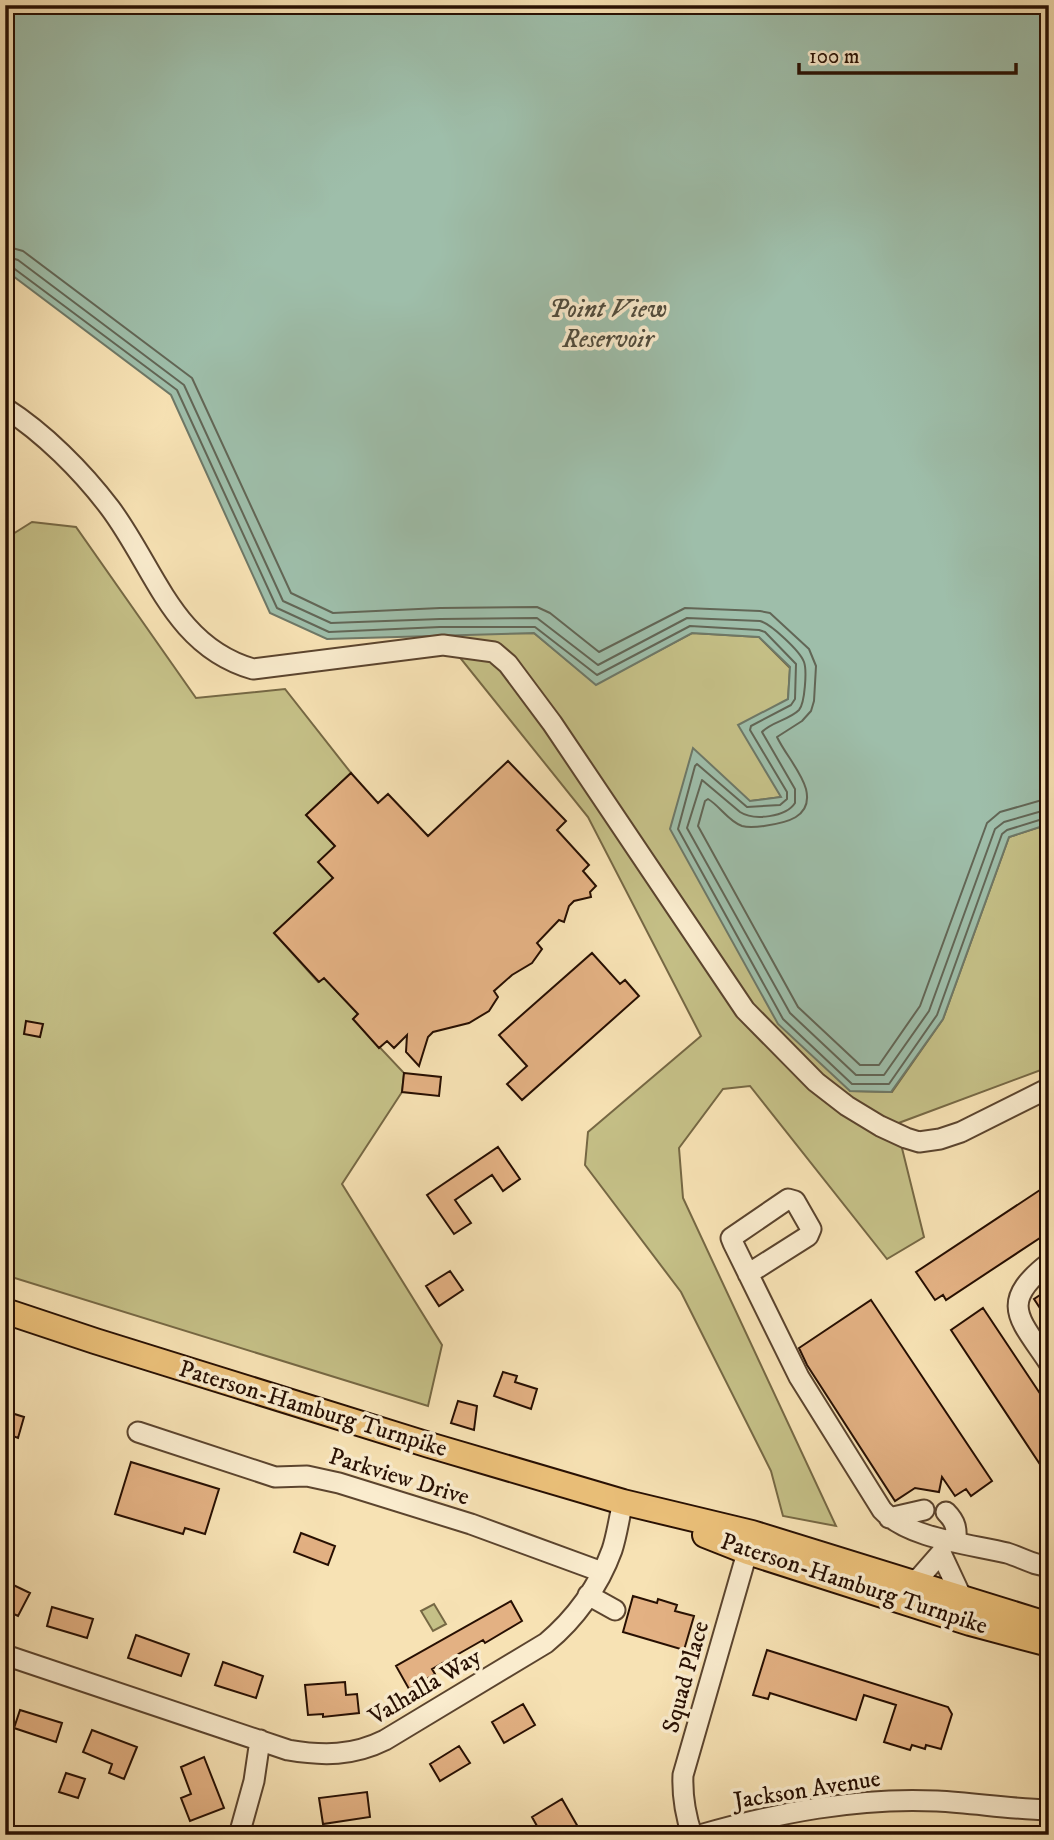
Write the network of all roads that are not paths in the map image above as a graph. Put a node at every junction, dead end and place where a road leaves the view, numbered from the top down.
1 (5, 408) edge
2 (1049, 1088) edge
3 (1049, 1263) edge
4 (748, 1274) dead end
5 (5, 1311) edge
6 (1049, 1363) edge
7 (138, 1432) dead end
8 (623, 1502) junction
9 (924, 1510) dead end
10 (946, 1512) dead end
11 (889, 1518) junction
12 (750, 1543) junction
13 (947, 1545) junction
14 (1046, 1566) edge
15 (602, 1572) junction
16 (911, 1583) junction
17 (588, 1595) junction
18 (962, 1598) junction
19 (615, 1611) dead end
20 (1049, 1625) edge
21 (1049, 1644) edge
22 (5, 1654) edge
23 (260, 1740) junction
24 (1049, 1810) edge
25 (239, 1835) edge
26 (692, 1835) edge
27 (700, 1835) edge

1 - 2 street
3 - 6 street
4 - 11 street
5 - 8 main road, Paterson-Hamburg Turnpike
7 - 15 street, Parkview Drive
8 - 12 main road, Paterson-Hamburg Turnpike
8 - 15 street, Valhalla Way
9 - 11 street
10 - 13 street
11 - 13 street
12 - 16 main road, Paterson-Hamburg Turnpike
12 - 21 main road, Paterson-Hamburg Turnpike
12 - 26 street, Squad Place
13 - 14 street
13 - 16 street
13 - 18 street
15 - 17 street, Valhalla Way
16 - 18 main road, Paterson-Hamburg Turnpike
17 - 19 street
17 - 23 street, Valhalla Way
18 - 20 main road, Paterson-Hamburg Turnpike
22 - 23 street, Valhalla Way
23 - 25 street
24 - 27 street, Jackson Avenue

